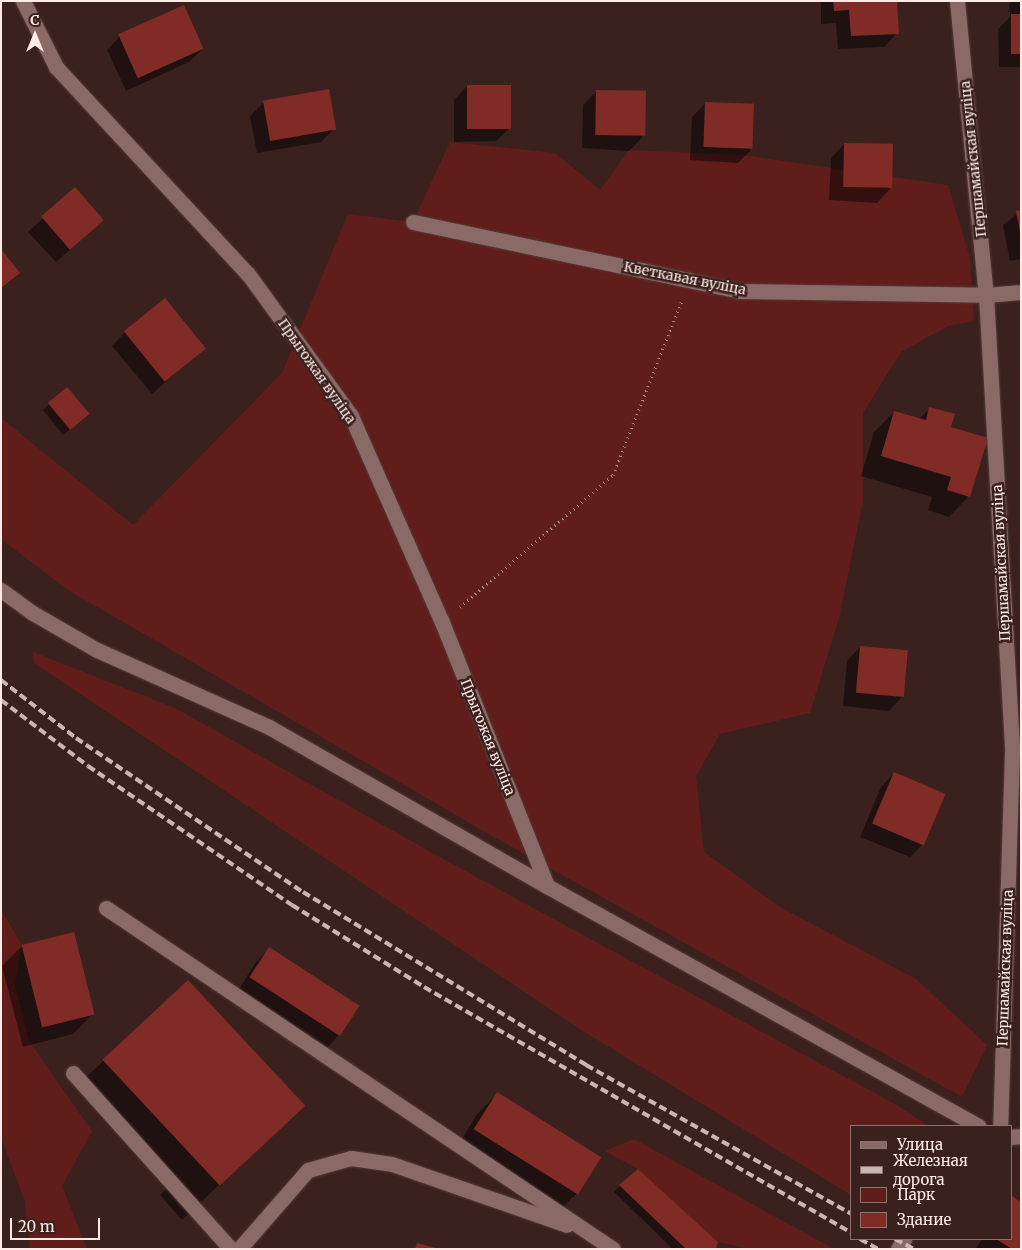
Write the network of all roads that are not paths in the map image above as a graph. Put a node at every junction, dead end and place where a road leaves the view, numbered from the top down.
1 (23, 1) edge
2 (957, 1) edge
3 (413, 222) dead end
4 (1021, 292) edge
5 (986, 295) junction
6 (1, 590) edge
7 (1016, 752) edge
8 (547, 886) junction
9 (106, 908) dead end
10 (73, 1073) dead end
11 (977, 1125) edge
12 (1000, 1125) edge
13 (587, 1231) junction
14 (231, 1249) edge
15 (239, 1249) edge
16 (613, 1249) edge

1 - 8 street, Прыгожая вуліца
2 - 5 street, Першамайская вуліца
3 - 5 street, Кветкавая вуліца
4 - 5 street, Кветкавая вуліца
5 - 7 street, Першамайская вуліца
6 - 8 street
7 - 12 street, Першамайская вуліца
8 - 11 street
9 - 13 street
10 - 14 street
13 - 15 street
13 - 16 street

